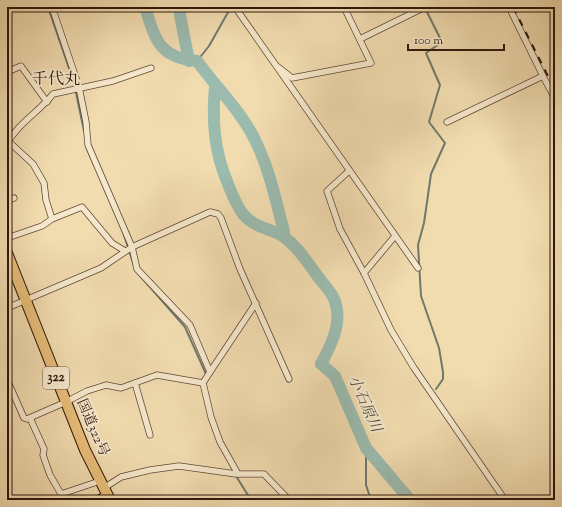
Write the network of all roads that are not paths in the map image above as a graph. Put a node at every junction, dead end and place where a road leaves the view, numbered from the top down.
1 (52, 7) edge
2 (236, 7) edge
3 (344, 7) edge
4 (509, 7) edge
5 (423, 8) edge
6 (360, 39) junction
7 (275, 65) junction
8 (151, 68) dead end
9 (7, 72) edge
10 (543, 76) junction
11 (77, 88) junction
12 (555, 99) edge
13 (47, 102) junction
14 (447, 122) dead end
15 (8, 142) edge
16 (349, 170) junction
17 (14, 198) dead end
18 (7, 201) edge
19 (52, 219) junction
20 (395, 236) junction
21 (7, 238) edge
22 (129, 249) junction
23 (7, 253) edge
24 (418, 268) dead end
25 (364, 273) junction
26 (25, 301) junction
27 (256, 303) junction
28 (7, 308) edge
29 (210, 372) junction
30 (289, 379) dead end
31 (135, 383) junction
32 (202, 383) junction
33 (9, 384) dead end
34 (66, 402) junction
35 (30, 418) junction
36 (150, 435) dead end
37 (238, 474) junction
38 (106, 491) edge
39 (98, 500) edge
40 (289, 500) edge
41 (505, 500) edge

1 - 11 street
2 - 7 street
3 - 6 street
4 - 10 street
5 - 6 street
6 - 7 street
7 - 16 street
8 - 11 street
9 - 13 street
10 - 12 street
10 - 14 street
11 - 13 street
11 - 22 street
13 - 15 street
15 - 19 street
16 - 20 street
16 - 25 street
17 - 18 street
19 - 21 street
19 - 22 street
20 - 24 street
20 - 25 street
22 - 26 street
22 - 27 street
22 - 29 street
23 - 26 highway, 国道322号 / 322
25 - 41 street
26 - 28 street
26 - 34 highway, 国道322号 / 322
27 - 29 street
27 - 30 street
29 - 32 street
31 - 32 street
31 - 34 street
31 - 36 street
32 - 37 street
33 - 35 street
34 - 35 street
34 - 38 highway, 国道322号 / 322
35 - 38 street
37 - 38 street
37 - 40 street
38 - 39 street

